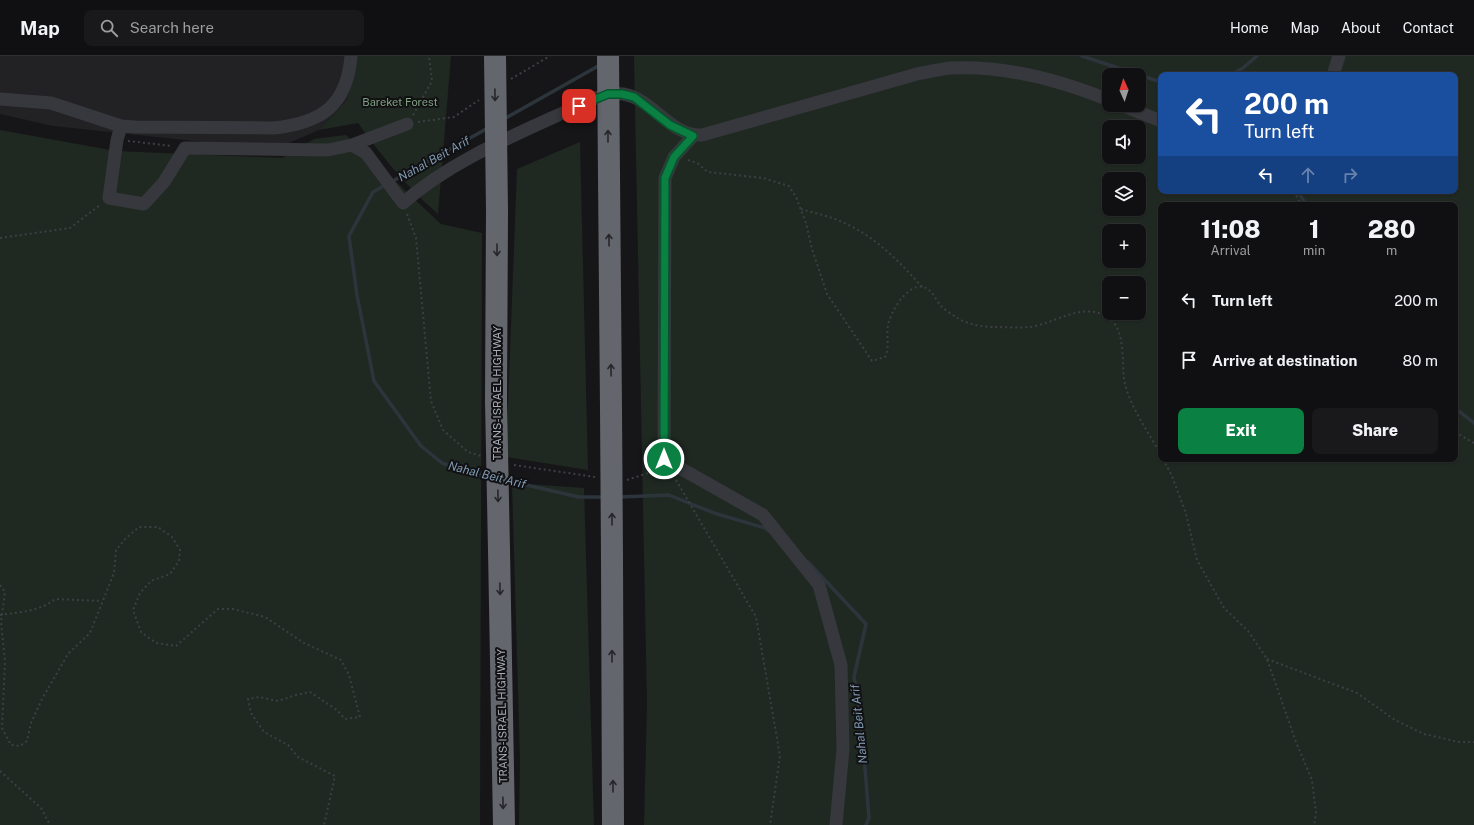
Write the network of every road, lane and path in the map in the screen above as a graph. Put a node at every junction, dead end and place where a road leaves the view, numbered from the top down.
1 (351, 56) edge
2 (429, 56) edge
3 (495, 56) edge
4 (608, 56) edge
5 (1340, 56) edge
6 (1334, 72) edge
7 (0, 98) edge
8 (1102, 98) edge
9 (1138, 112) edge
10 (1158, 120) edge
11 (407, 124) joint
12 (121, 126) junction
13 (693, 136) junction
14 (117, 140) junction
15 (352, 146) junction
16 (185, 148) junction
17 (674, 157) junction
18 (109, 198) junction
19 (800, 209) junction
20 (0, 238) edge
21 (922, 287) junction
22 (1458, 434) edge
23 (1474, 443) edge
24 (1158, 449) edge
25 (1165, 462) edge
26 (676, 480) dead end
27 (0, 585) edge
28 (102, 601) junction
29 (1, 615) edge
30 (1268, 659) junction
31 (1474, 742) edge
32 (0, 772) edge
33 (50, 825) edge
34 (324, 825) edge
35 (504, 825) edge
36 (613, 825) edge
37 (770, 825) edge
38 (836, 825) edge
39 (1314, 825) edge

1 - 12 street
2 - 11 path
3 -> 35 highway, TRANS-ISRAEL HIGHWAY, bridge
36 -> 4 highway, bridge
5 - 6 street
7 - 12 street
8 - 13 street
9 - 10 street
11 - 15 street
12 - 14 street
13 - 15 street
13 - 17 street
14 - 16 path
14 - 18 street
15 - 16 street
16 - 18 street
17 - 19 path
17 - 38 street
18 - 20 path
19 - 21 path
19 - 21 path
21 - 24 path
22 - 23 path
25 - 30 path
26 - 37 path
27 - 29 path
28 - 29 path
28 - 29 path
28 - 34 path
30 - 31 path
30 - 39 path
32 - 33 path

